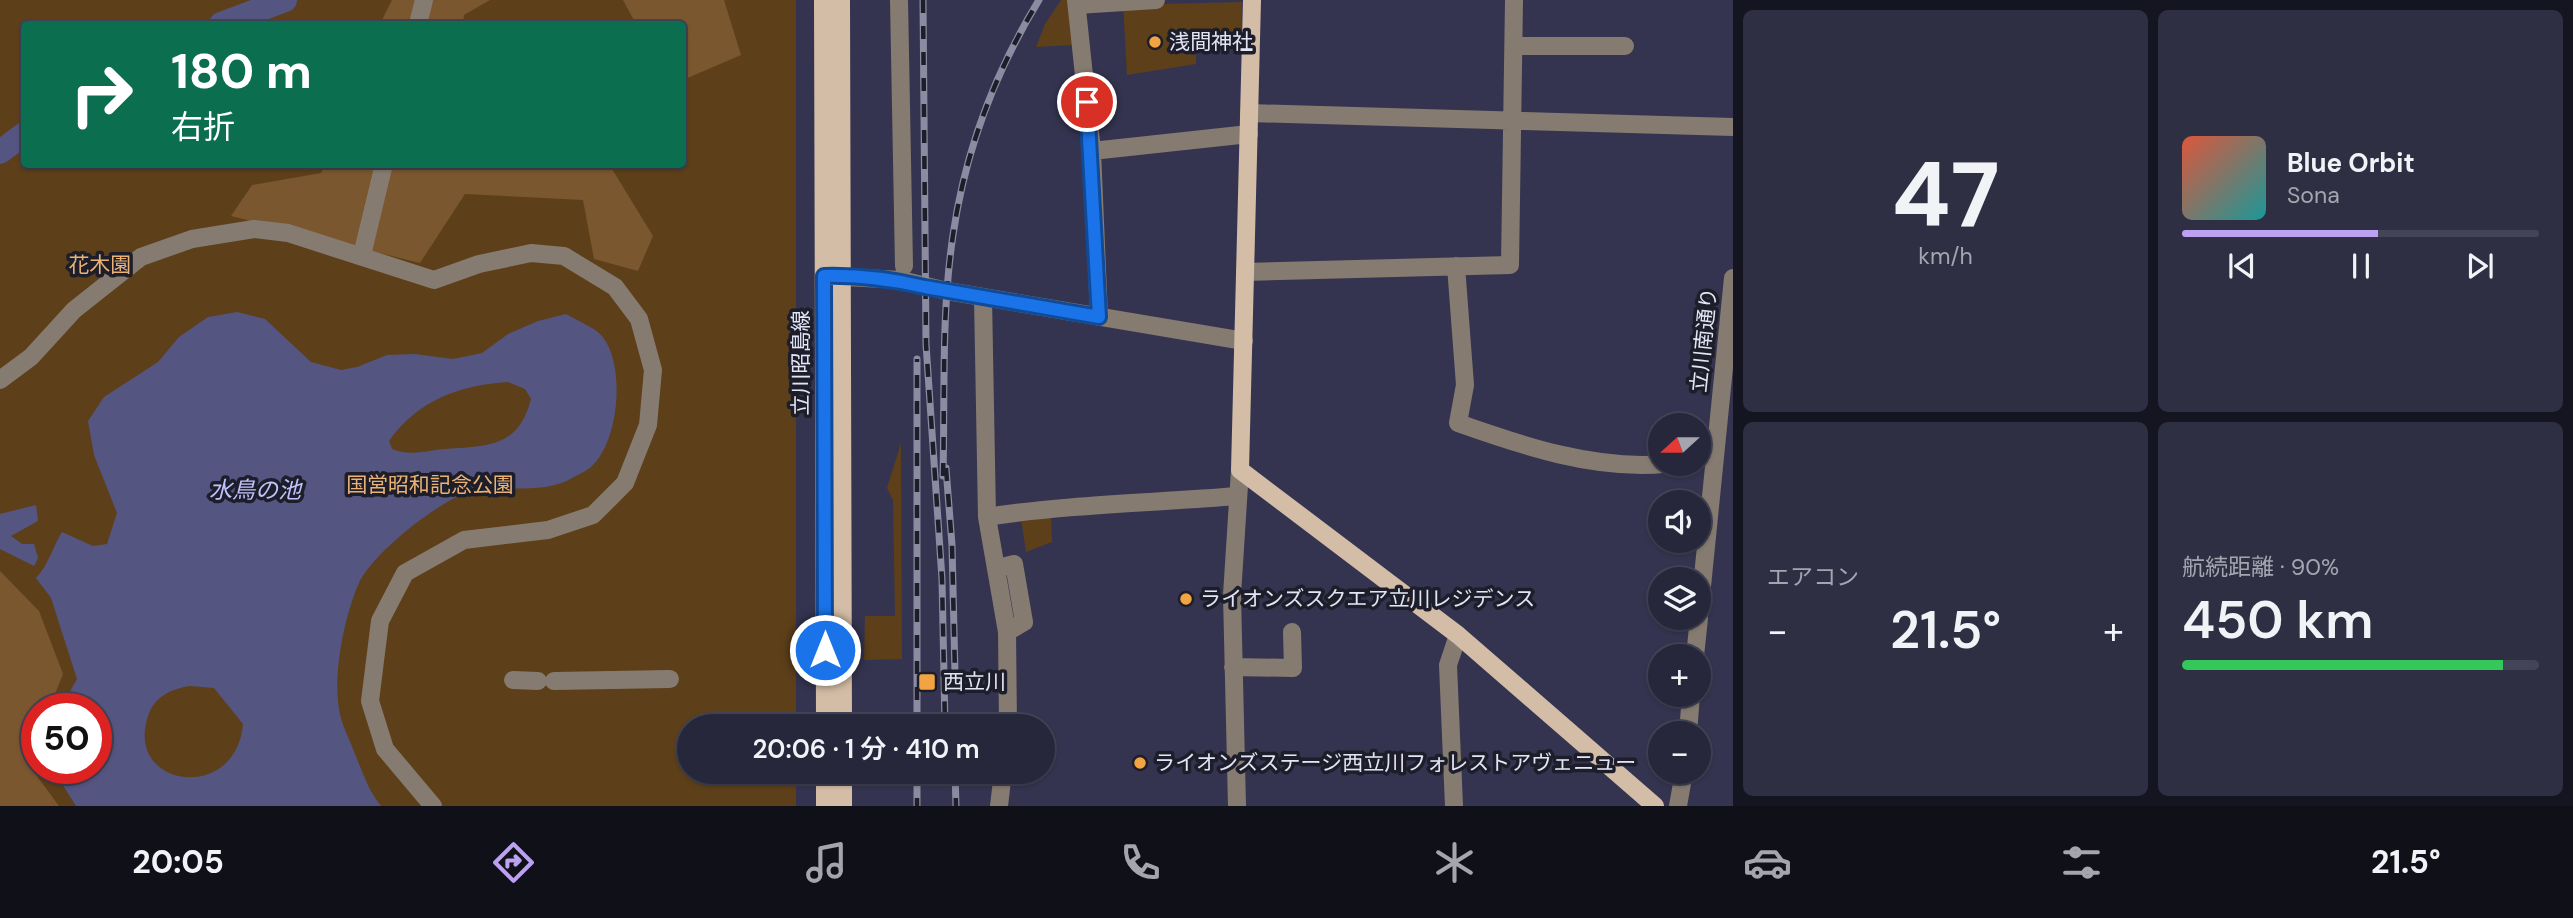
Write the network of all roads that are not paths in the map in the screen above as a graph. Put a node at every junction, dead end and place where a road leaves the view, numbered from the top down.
1 (424, 0) edge
2 (822, 0) edge
3 (841, 0) edge
4 (899, 0) edge
5 (1156, 0) edge
6 (1252, 0) edge
7 (1514, 0) edge
8 (1076, 3) edge
9 (419, 21) edge
10 (1514, 46) junction
11 (1625, 46) dead end
12 (1249, 113) junction
13 (1513, 121) junction
14 (1733, 127) edge
15 (1248, 134) junction
16 (1092, 151) junction
17 (383, 168) edge
18 (362, 255) junction
19 (904, 266) dead end
20 (1456, 267) junction
21 (1245, 272) junction
22 (833, 275) junction
23 (1733, 278) edge
24 (984, 298) junction
25 (1099, 317) junction
26 (1244, 341) junction
27 (0, 380) edge
28 (1712, 425) edge
29 (1648, 464) edge
30 (1240, 470) junction
31 (1706, 476) edge
32 (1237, 496) junction
33 (987, 517) junction
34 (1702, 567) edge
35 (1292, 632) dead end
36 (1458, 635) junction
37 (1233, 667) junction
38 (670, 679) dead end
39 (513, 681) dead end
40 (825, 714) edge
41 (843, 714) edge
42 (1008, 714) edge
43 (825, 784) edge
44 (843, 784) edge
45 (1002, 784) edge
46 (1682, 784) edge
47 (433, 806) edge
48 (825, 806) edge
49 (843, 806) edge
50 (999, 806) edge
51 (1237, 806) edge
52 (1454, 806) edge
53 (1655, 806) edge
54 (1678, 806) edge

1 - 9 street
2 - 22 main road, 立川昭島線
3 - 22 main road, 立川昭島線
4 - 19 street
5 - 8 street
6 - 12 main road
7 - 10 street
8 - 16 street
10 - 11 street
10 - 13 street
12 - 13 street
12 - 15 main road
13 - 14 street
13 - 20 street
15 - 16 street
15 - 21 main road
16 - 25 street
17 - 18 street
18 - 27 street
18 - 47 street
20 - 21 street
20 - 29 street
21 - 26 main road
22 - 24 street
22 - 40 main road, 立川昭島線
22 - 41 main road, 立川昭島線
23 - 28 street, 立川南通り
24 - 25 street
24 - 33 street
25 - 26 street
26 - 30 main road
30 - 32 street
30 - 36 main road
31 - 34 street, 立川南通り
32 - 33 street
32 - 37 street
33 - 42 street
35 - 37 street
36 - 52 street
36 - 53 main road
37 - 51 street
38 - 39 street
43 - 48 main road
44 - 49 main road
45 - 50 street
46 - 54 street

